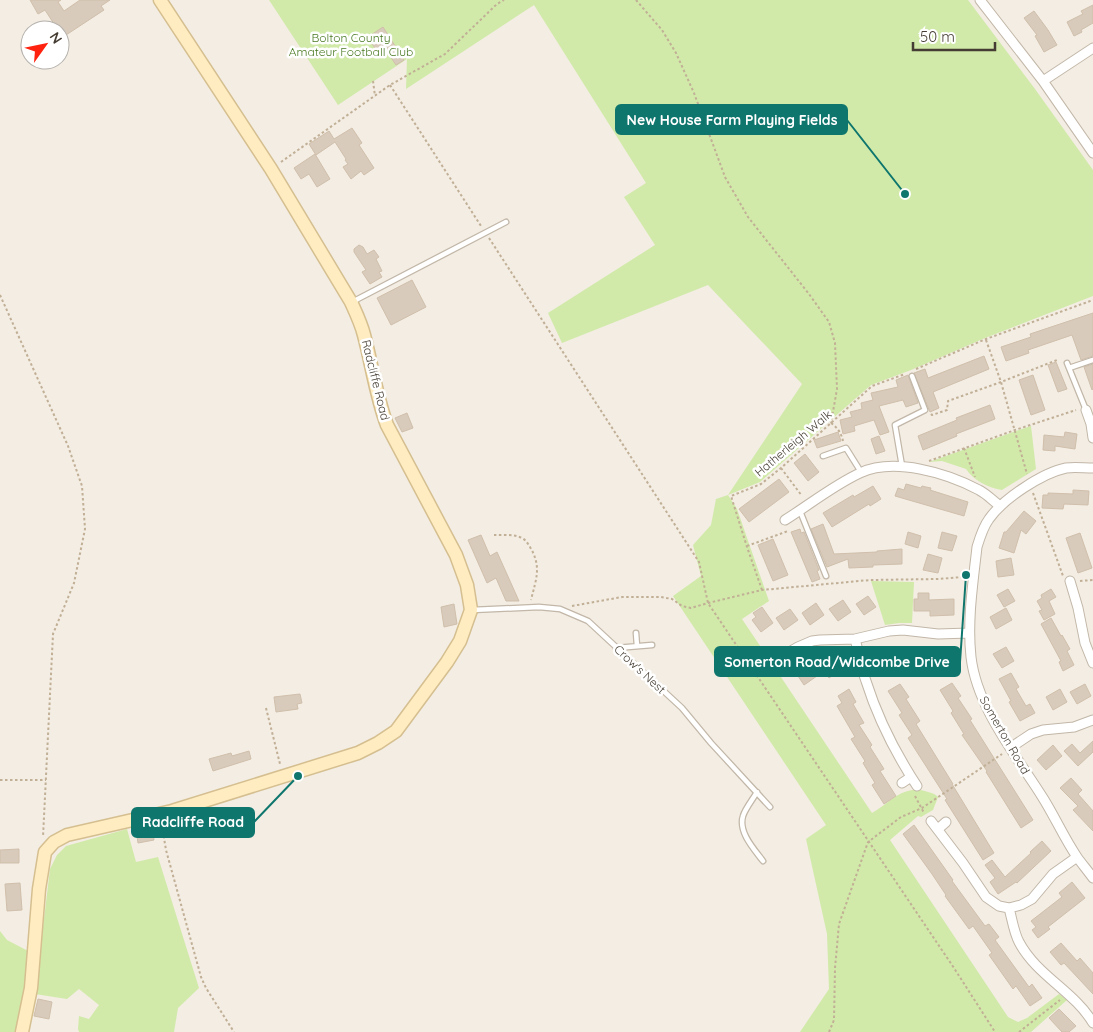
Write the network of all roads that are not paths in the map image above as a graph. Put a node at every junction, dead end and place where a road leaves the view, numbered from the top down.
1 (160, 0) edge
2 (980, 0) edge
3 (1093, 48) edge
4 (1043, 81) junction
5 (1093, 154) edge
6 (506, 222) dead end
7 (351, 302) junction
8 (1093, 360) edge
9 (1067, 363) road end
10 (1069, 368) junction
11 (912, 376) dead end
12 (1086, 409) joint
13 (1092, 424) edge
14 (1093, 438) edge
15 (823, 456) dead end
16 (902, 466) junction
17 (1093, 468) edge
18 (861, 472) junction
19 (1000, 506) junction
20 (800, 511) junction
21 (785, 520) road end
22 (826, 576) dead end
23 (1070, 582) dead end
24 (471, 610) junction
25 (1080, 616) junction
26 (1070, 619) dead end
27 (969, 632) junction
28 (636, 633) dead end
29 (855, 639) junction
30 (652, 645) dead end
31 (636, 646) junction
32 (780, 646) dead end
33 (616, 648) junction
34 (786, 654) junction
35 (778, 660) dead end
36 (1093, 663) edge
37 (1093, 720) edge
38 (1010, 748) junction
39 (902, 783) dead end
40 (756, 792) junction
41 (770, 807) dead end
42 (931, 821) road end
43 (946, 822) dead end
44 (938, 829) junction
45 (1077, 857) junction
46 (763, 861) dead end
47 (1093, 878) edge
48 (1010, 908) junction
49 (1093, 1023) edge
50 (22, 1032) edge

1 - 7 main road, Radcliffe Road
2 - 4 street
3 - 4 street
4 - 5 street
6 - 7 lane
7 - 24 main road, Radcliffe Road
8 - 10 lane
9 - 10 lane
10 - 12 lane
11 - 16 lane
12 - 13 street
13 - 14 street
15 - 18 lane
16 - 18 street
16 - 19 street
17 - 19 street, Somerton Road
18 - 20 street
19 - 27 street, Somerton Road
20 - 21 street
20 - 22 lane
23 - 25 street
24 - 33 lane, Crow's Nest
24 - 50 main road, Radcliffe Road
25 - 26 street
25 - 36 street
27 - 29 street
27 - 38 street, Somerton Road
28 - 31 lane
29 - 34 street
29 - 39 street
30 - 31 lane
31 - 33 lane
32 - 34 street
33 - 40 lane, Crow's Nest
34 - 35 street
37 - 38 street
38 - 45 street, Somerton Road
40 - 41 lane, Crow's Nest
40 - 46 lane
42 - 44 street
43 - 44 street
44 - 48 street
45 - 47 street, Somerton Road
45 - 48 street
48 - 49 street

